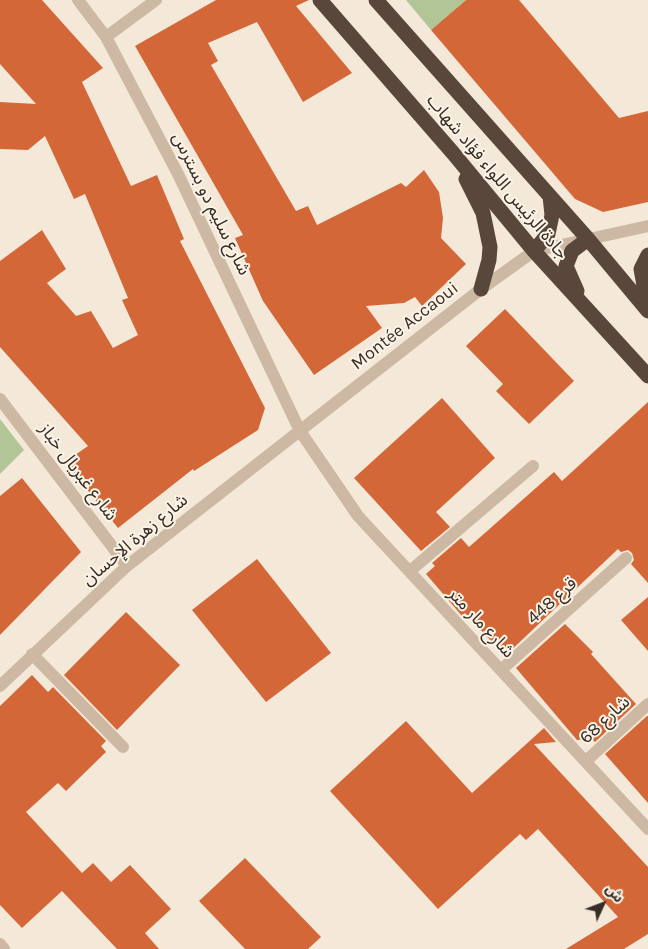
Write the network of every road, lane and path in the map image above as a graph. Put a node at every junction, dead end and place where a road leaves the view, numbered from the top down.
1 (78, 0) edge
2 (156, 0) edge
3 (320, 0) edge
4 (376, 0) edge
5 (106, 37) junction
6 (453, 153) junction
7 (550, 196) junction
8 (648, 226) edge
9 (588, 239) junction
10 (534, 251) junction
11 (648, 255) edge
12 (481, 289) junction
13 (648, 310) edge
14 (594, 317) junction
15 (648, 376) edge
16 (0, 399) edge
17 (300, 431) junction
18 (533, 466) dead end
19 (626, 558) dead end
20 (127, 566) junction
21 (410, 571) junction
22 (32, 654) junction
23 (501, 670) junction
24 (0, 686) edge
25 (648, 704) edge
26 (123, 747) dead end
27 (586, 761) junction
28 (648, 829) edge
29 (0, 944) edge
30 (4, 949) edge

1 - 5 street, شارع سليم دو بسترس
2 - 5 street
3 - 6 highway, جادة الرئيس اللواء فؤاد شهاب
4 - 7 highway, جادة الرئيس اللواء فؤاد شهاب
5 - 17 street, شارع سليم دو بسترس
6 - 10 highway, جادة الرئيس اللواء فؤاد شهاب
6 - 12 highway
7 - 9 highway, جادة الرئيس اللواء فؤاد شهاب
7 - 10 highway
8 - 9 street
9 - 10 street
9 - 13 highway, جادة الرئيس اللواء فؤاد شهاب
9 - 14 highway
10 - 12 street, Montée Accaoui
10 - 14 highway, جادة الرئيس اللواء فؤاد شهاب
11 - 13 highway
12 - 17 street, Montée Accaoui
14 - 15 highway, جادة الرئيس اللواء فؤاد شهاب
16 - 20 street, شارع غبريال خباز
17 - 20 street, شارع زهرة الإحسان
17 - 21 street, شارع مار متر
18 - 21 street
19 - 23 street, قرع 448
20 - 22 street, شارع زهرة الإحسان
21 - 23 street, شارع مار متر
22 - 24 street, شارع زهرة الإحسان
22 - 26 street
23 - 27 street, شارع مار متر
25 - 27 street, شارع 68
27 - 28 street, شارع مار متر
29 - 30 street

